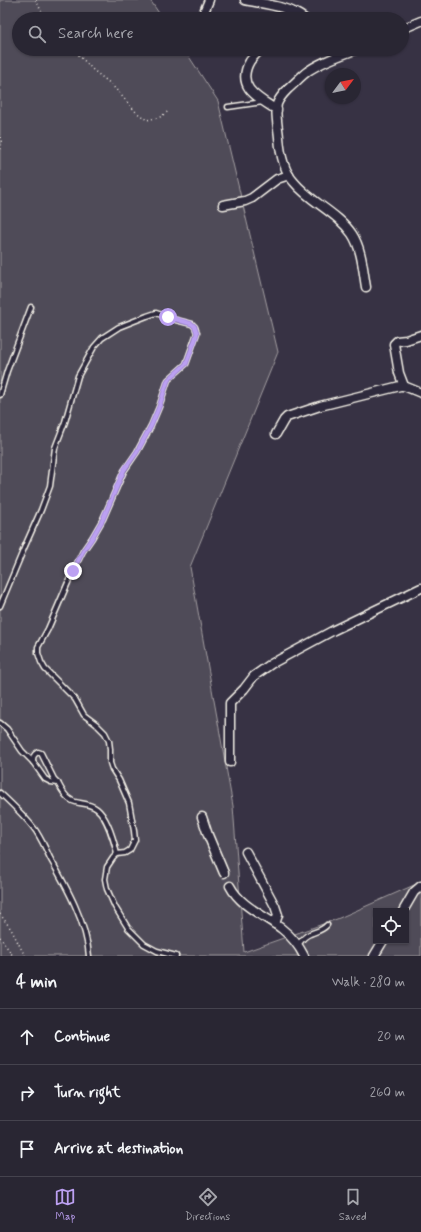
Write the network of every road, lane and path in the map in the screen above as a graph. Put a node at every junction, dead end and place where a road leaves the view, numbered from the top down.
1 (36, 0) edge
2 (209, 0) edge
3 (245, 0) edge
4 (289, 11) joint
5 (42, 12) edge
6 (205, 12) edge
7 (292, 12) edge
8 (421, 21) edge
9 (409, 26) edge
10 (80, 56) edge
11 (255, 56) edge
12 (331, 56) edge
13 (264, 102) junction
14 (228, 107) dead end
15 (277, 110) junction
16 (169, 111) dead end
17 (0, 137) edge
18 (0, 149) edge
19 (289, 175) junction
20 (223, 205) dead end
21 (366, 287) dead end
22 (31, 307) dead end
23 (421, 335) edge
24 (404, 386) junction
25 (421, 393) edge
26 (0, 395) edge
27 (276, 434) dead end
28 (421, 588) edge
29 (0, 606) edge
30 (0, 722) edge
31 (33, 762) junction
32 (230, 762) dead end
33 (58, 783) junction
34 (0, 793) edge
35 (202, 817) dead end
36 (246, 852) dead end
37 (117, 854) junction
38 (224, 873) tunnel mouth
39 (230, 886) tunnel mouth
40 (421, 886) edge
41 (405, 908) edge
42 (0, 914) edge
43 (275, 924) junction
44 (327, 925) dead end
45 (0, 937) edge
46 (382, 944) edge
47 (298, 946) junction
48 (91, 955) edge
49 (13, 956) edge
50 (25, 956) edge
51 (176, 956) edge
52 (304, 956) edge
53 (374, 956) edge

1 - 5 path
2 - 6 street
3 - 4 street
4 - 7 street
8 - 9 street
10 - 16 path
11 - 13 street
12 - 15 street
13 - 14 lane
13 - 15 street
15 - 19 street
17 - 18 path
19 - 20 street
19 - 21 street
22 - 26 lane
23 - 24 street
24 - 25 street
24 - 27 street
28 - 32 street
29 - 37 lane
30 - 31 lane
31 - 33 lane
31 - 33 lane
33 - 37 lane
34 - 48 lane
35 - 38 street
36 - 43 street
37 - 51 lane
39 - 43 street
40 - 41 street
42 - 50 path
43 - 47 street
44 - 47 lane
45 - 49 path
46 - 53 street
47 - 52 street

